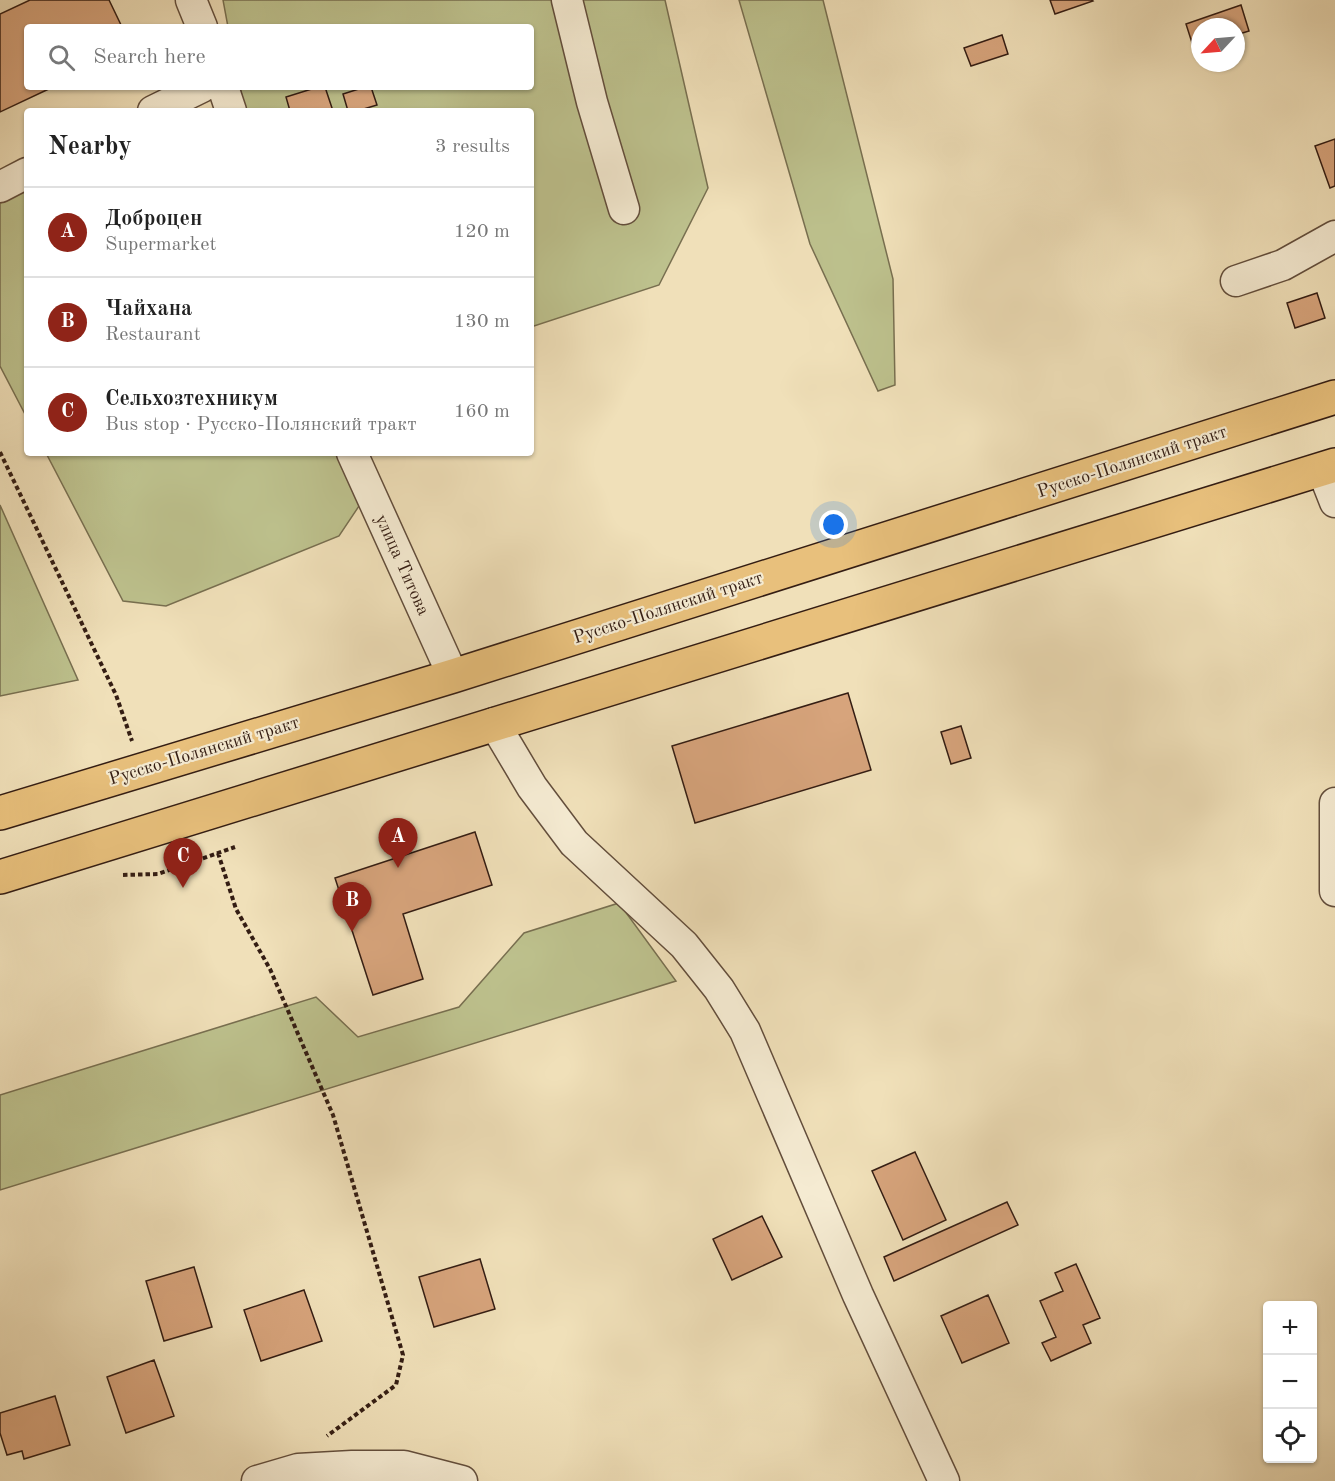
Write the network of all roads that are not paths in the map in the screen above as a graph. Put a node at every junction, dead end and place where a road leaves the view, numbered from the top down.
1 (191, 0) edge
2 (567, 0) edge
3 (201, 24) edge
4 (196, 90) edge
5 (224, 90) edge
6 (159, 108) edge
7 (230, 108) edge
8 (24, 175) edge
9 (0, 187) edge
10 (624, 209) dead end
11 (1335, 236) edge
12 (1236, 281) dead end
13 (1335, 398) edge
14 (353, 456) edge
15 (1328, 467) edge
16 (1335, 502) edge
17 (453, 676) junction
18 (494, 723) junction
19 (1335, 803) edge
20 (0, 813) edge
21 (0, 877) edge
22 (1335, 891) edge
23 (257, 1481) edge
24 (462, 1481) edge
25 (944, 1481) edge

1 - 3 street
2 - 10 street
4 - 6 street
5 - 7 street
8 - 9 street
11 - 12 street
13 - 17 main road, Русско-Полянский тракт
14 - 17 street, улица Титова
15 - 16 street
15 - 18 main road
17 - 20 main road, Русско-Полянский тракт
18 - 21 main road
18 - 25 street
19 - 22 street
23 - 24 street

